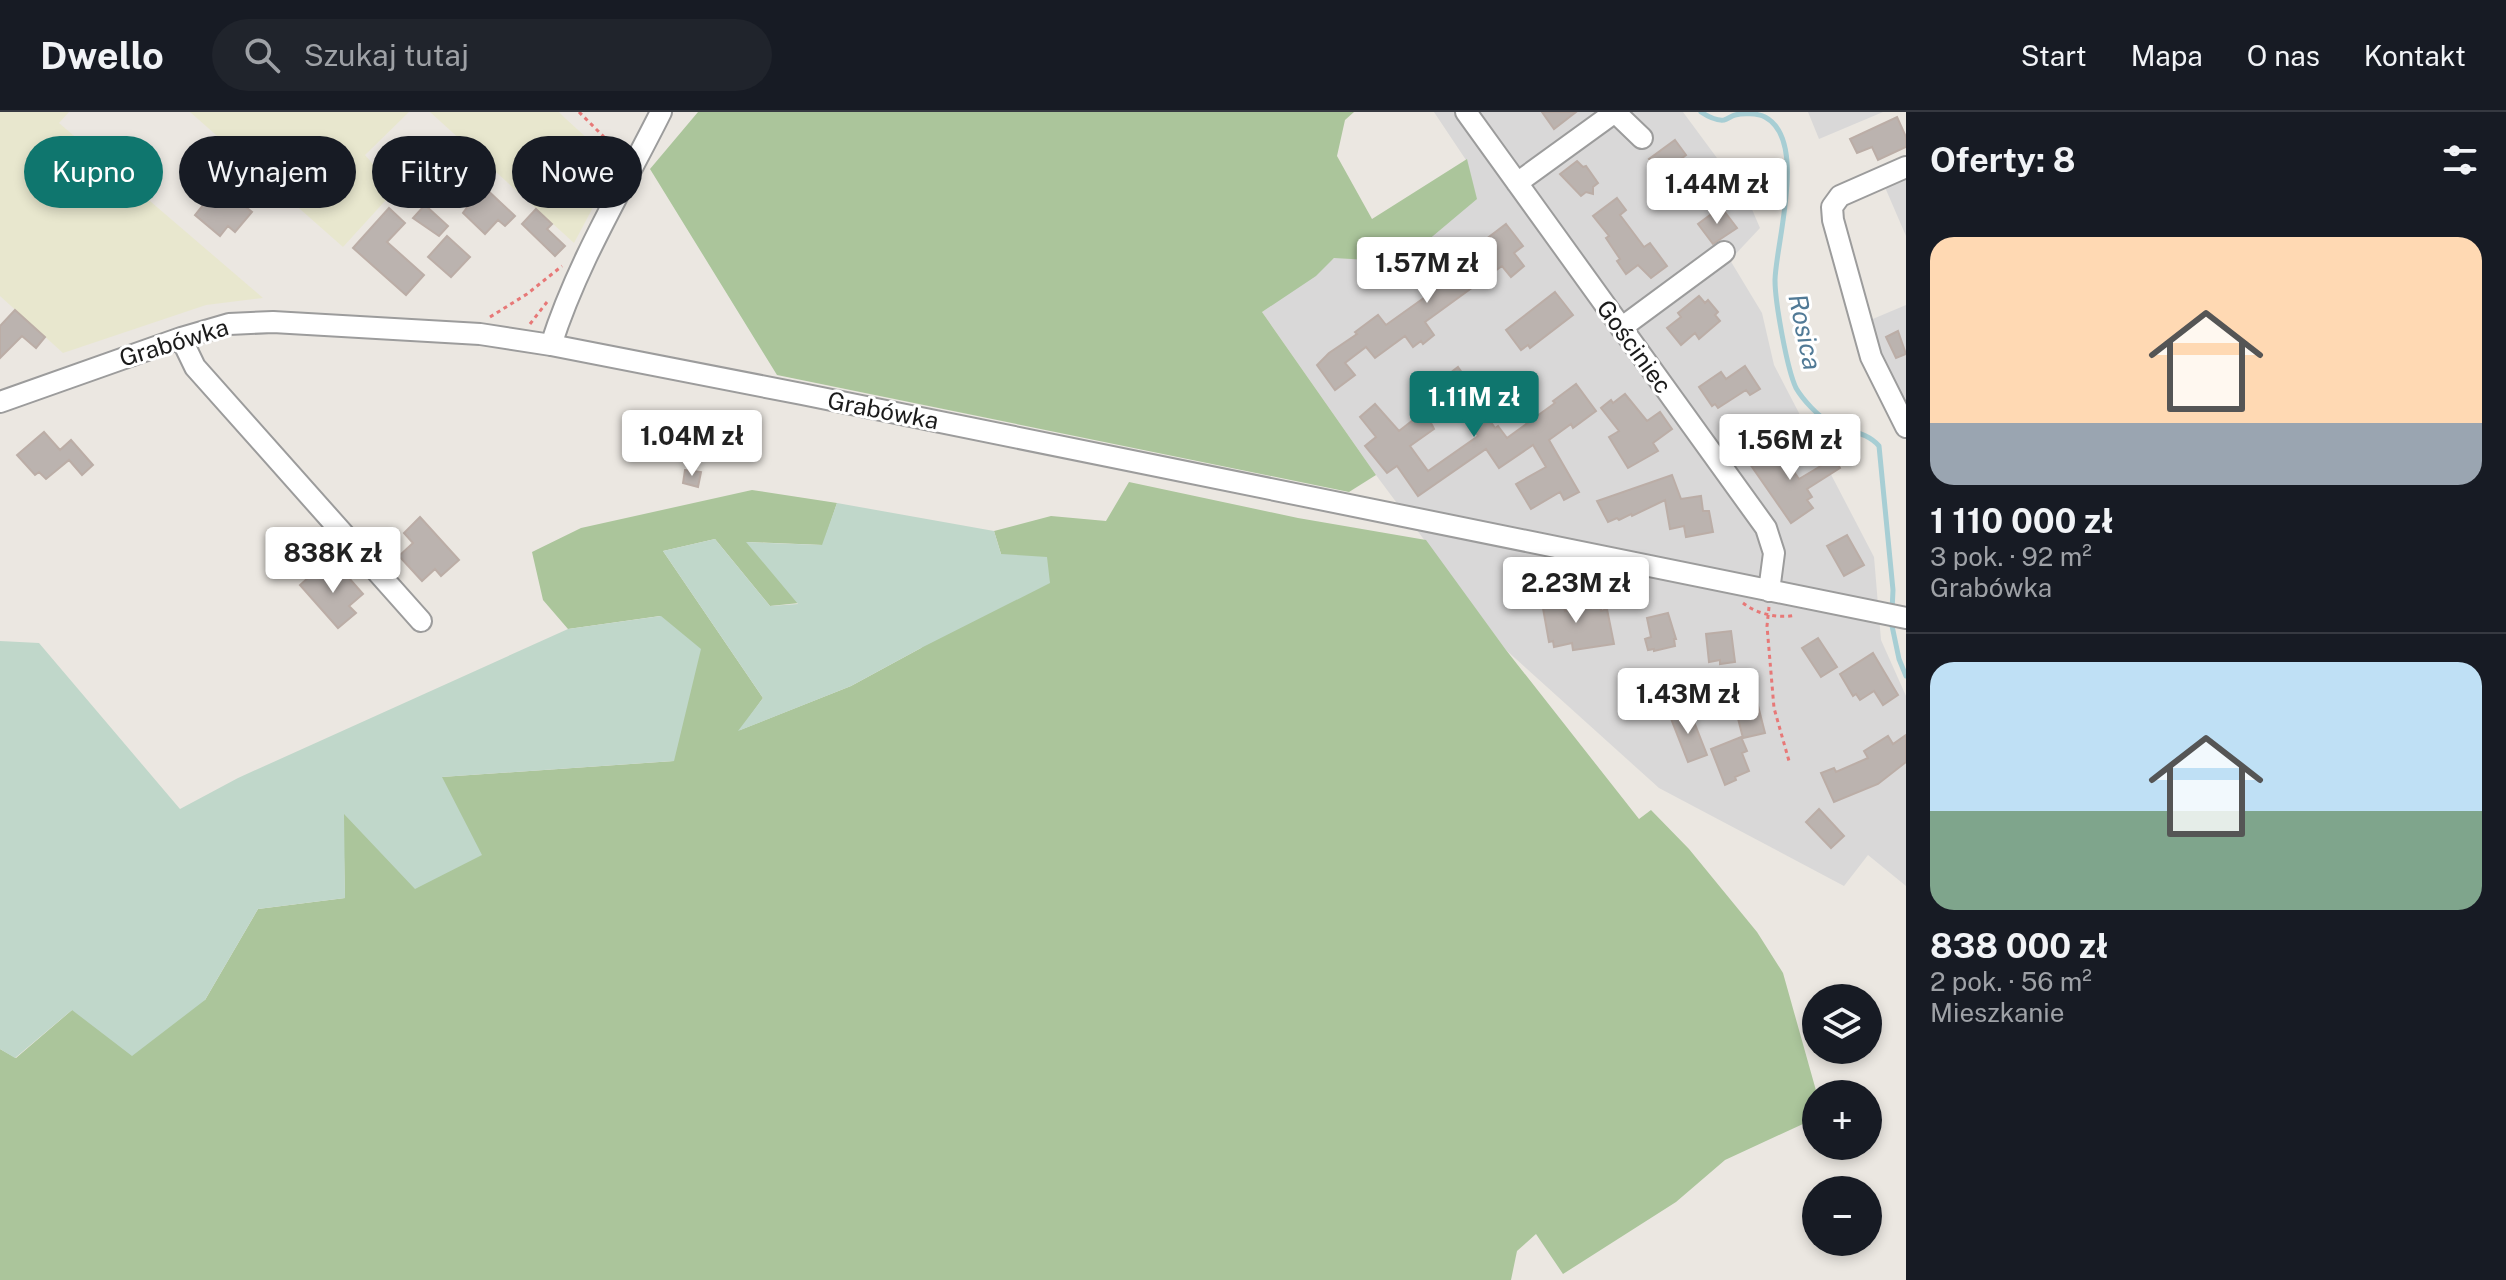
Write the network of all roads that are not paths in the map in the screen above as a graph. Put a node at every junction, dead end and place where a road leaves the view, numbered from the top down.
1 (661, 112) edge
2 (1466, 112) edge
3 (1615, 112) edge
4 (1642, 138) dead end
5 (1906, 167) edge
6 (1517, 183) junction
7 (1724, 252) dead end
8 (1621, 328) junction
9 (181, 338) junction
10 (551, 345) junction
11 (0, 402) edge
12 (1906, 427) edge
13 (1769, 591) junction
14 (1898, 616) edge
15 (421, 621) dead end

1 - 10 street
2 - 6 street, Gościniec
3 - 4 street
3 - 6 street
5 - 12 street
6 - 8 street, Gościniec
7 - 8 street
8 - 13 street, Gościniec
9 - 10 street, Grabówka
9 - 11 street, Grabówka
9 - 15 street
10 - 13 street, Grabówka
13 - 14 street, Grabówka

